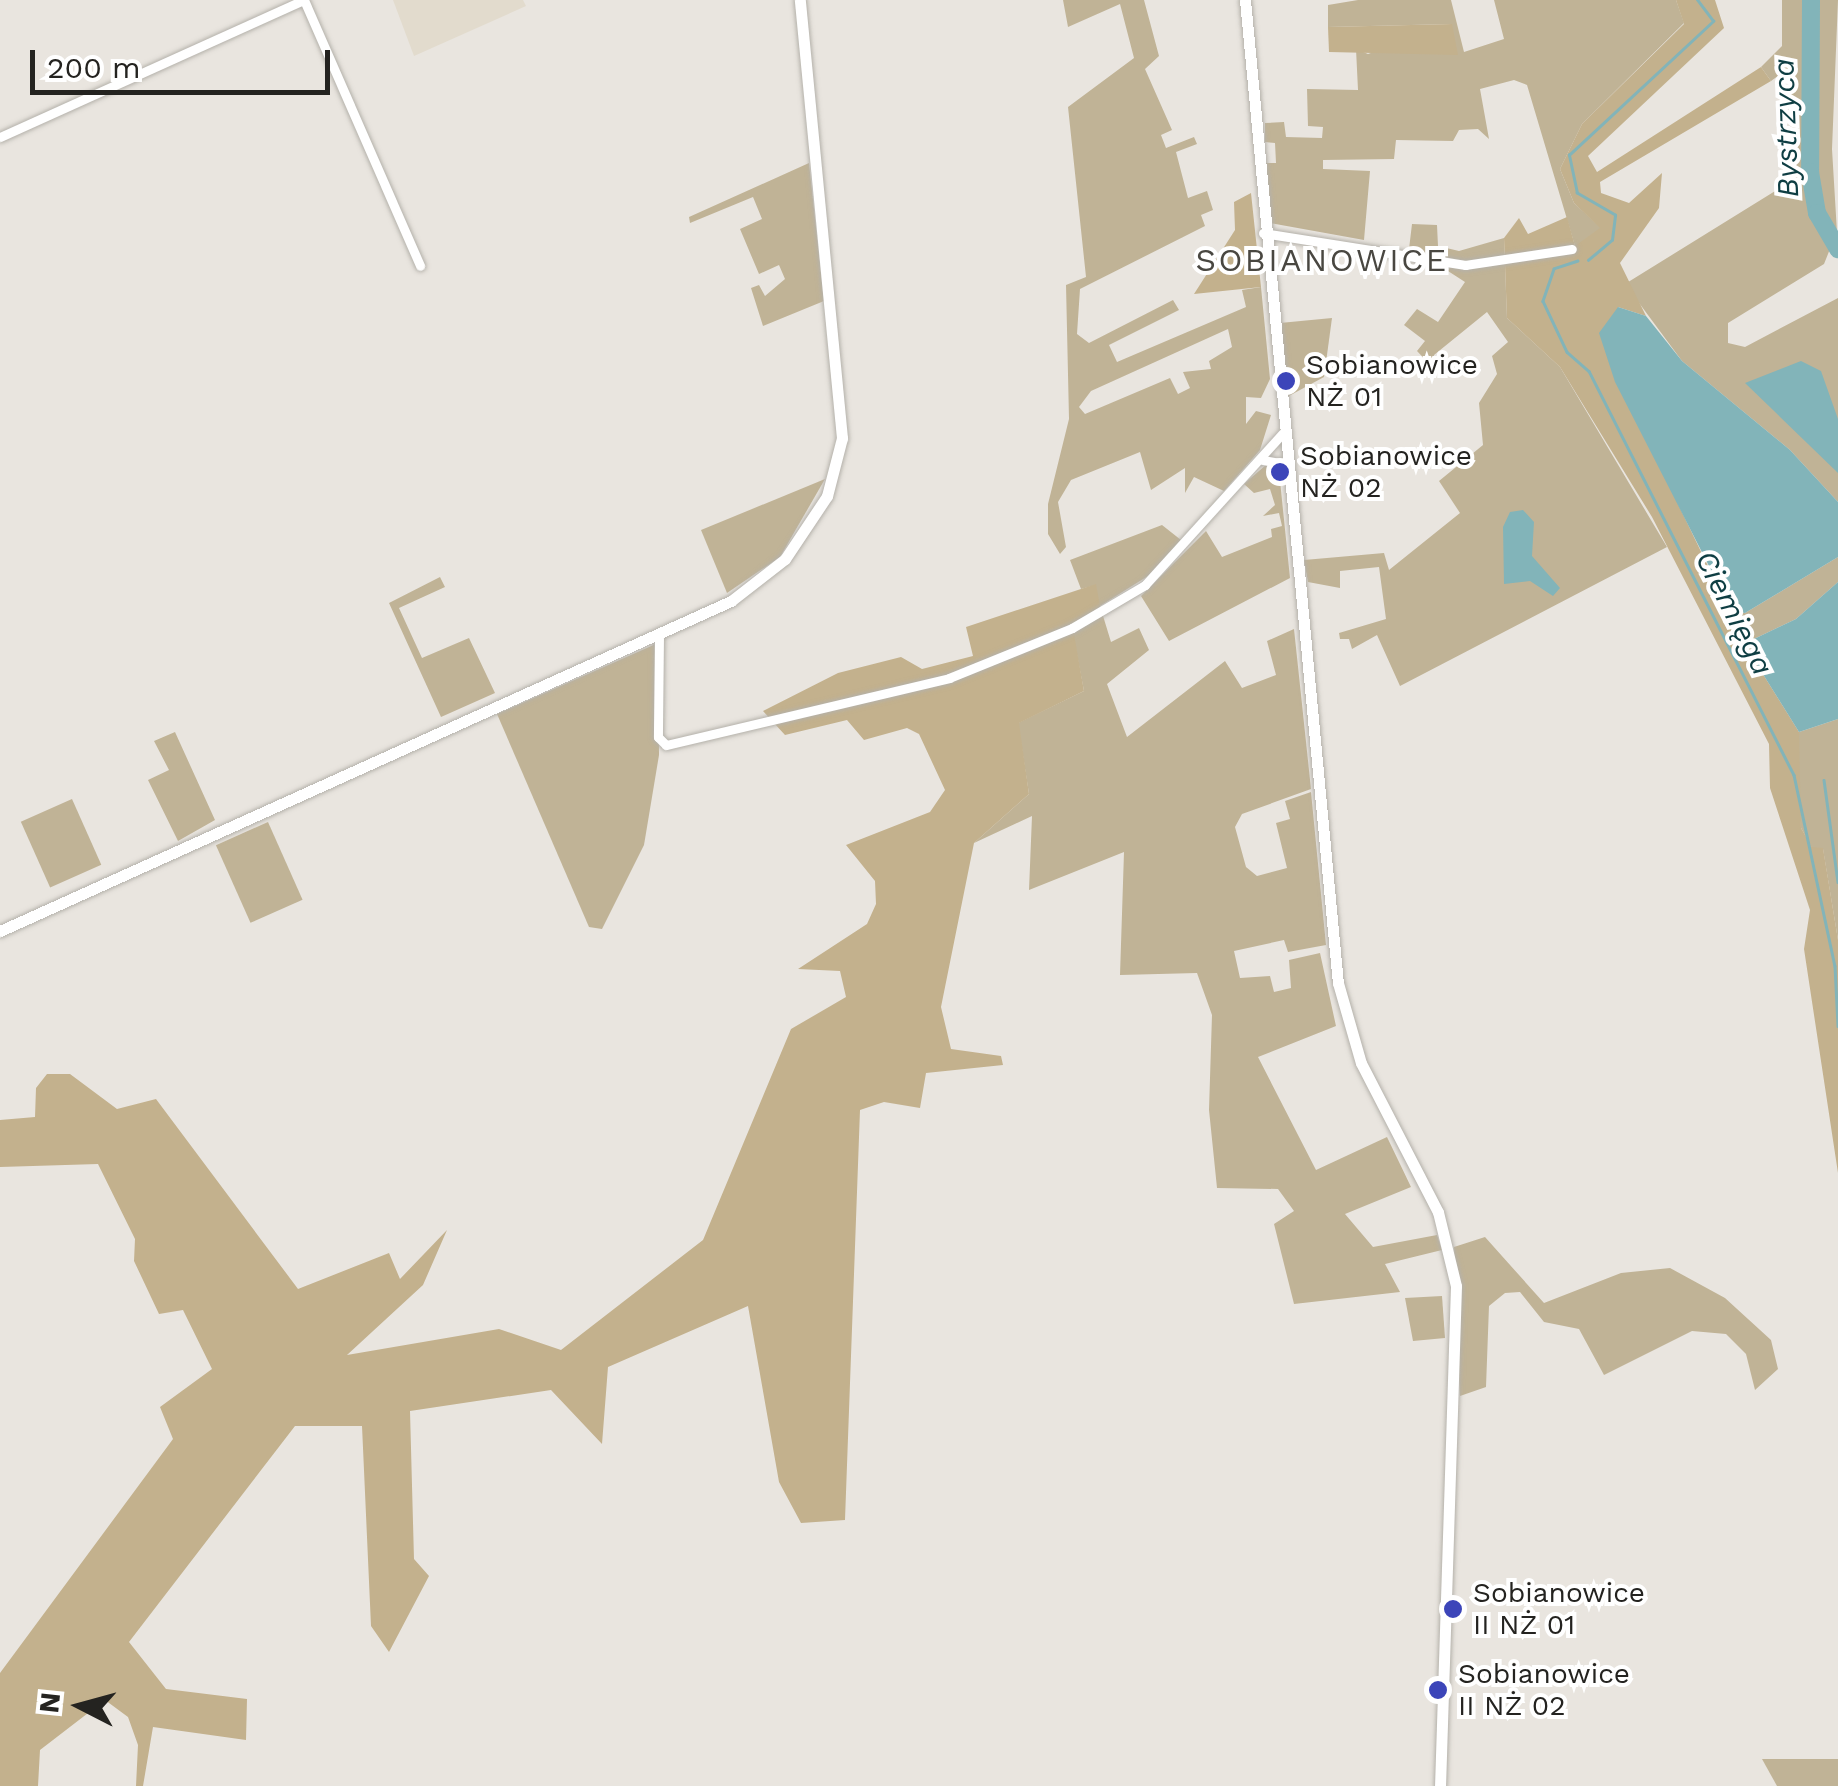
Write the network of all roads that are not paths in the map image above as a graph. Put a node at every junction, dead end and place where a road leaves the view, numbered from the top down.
1 (304, 0) edge
2 (800, 0) edge
3 (1246, 0) edge
4 (0, 137) edge
5 (1263, 232) junction
6 (1572, 248) dead end
7 (420, 266) dead end
8 (1283, 433) junction
9 (1263, 460) junction
10 (1285, 464) junction
11 (659, 636) junction
12 (0, 931) edge
13 (1440, 1786) edge

1 - 4 street
1 - 7 street
2 - 11 street
3 - 5 street
5 - 6 street
5 - 8 street
8 - 9 street
8 - 10 street
9 - 10 street
9 - 11 street
10 - 13 street
11 - 12 street

